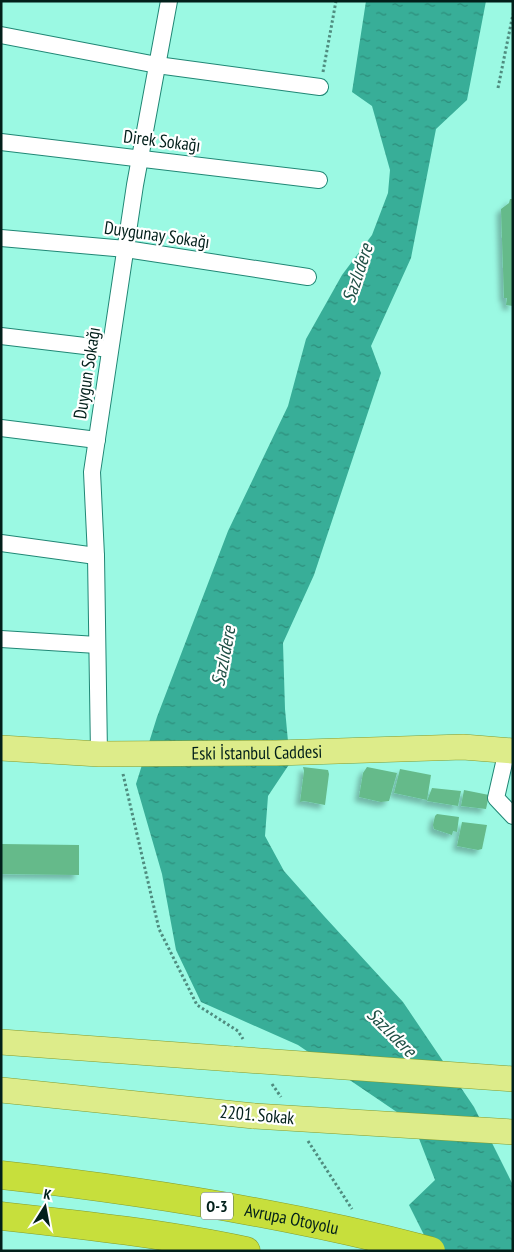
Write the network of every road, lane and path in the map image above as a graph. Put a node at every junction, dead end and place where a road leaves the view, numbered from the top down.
1 (169, 1) edge
2 (336, 1) edge
3 (513, 14) edge
4 (1, 35) edge
5 (157, 65) junction
6 (320, 87) joint
7 (498, 88) dead end
8 (1, 142) edge
9 (140, 158) junction
10 (319, 180) dead end
11 (1, 238) edge
12 (126, 249) junction
13 (308, 277) dead end
14 (1, 336) edge
15 (110, 349) junction
16 (1, 428) edge
17 (97, 440) junction
18 (1, 543) edge
19 (96, 556) junction
20 (1, 639) edge
21 (97, 645) junction
22 (1, 748) edge
23 (510, 750) edge
24 (115, 754) junction
25 (513, 816) edge
26 (1, 1042) edge
27 (241, 1053) junction
28 (513, 1079) edge
29 (269, 1080) dead end
30 (1, 1090) edge
31 (285, 1104) dead end
32 (513, 1132) edge
33 (306, 1136) dead end
34 (1, 1175) edge
35 (352, 1210) dead end
36 (1, 1216) edge
37 (246, 1251) edge
38 (431, 1251) edge

1 - 5 street, Duygun Sokağı
2 - 6 path
3 - 7 path
4 - 5 street
5 - 6 street
5 - 9 street, Duygun Sokağı
8 - 9 street, Direk Sokağı
9 - 10 street, Direk Sokağı
9 - 12 street, Duygun Sokağı
11 - 12 street, Duygunay Sokağı
12 - 13 street, Duygunay Sokağı
12 - 15 street, Duygun Sokağı
14 - 15 street
15 - 17 street, Duygun Sokağı
16 - 17 street
17 - 19 street, Duygun Sokağı
18 - 19 street
19 - 21 street, Duygun Sokağı
20 - 21 street
21 - 24 street, Duygun Sokağı
22 - 24 main road, Eski İstanbul Caddesi
23 - 24 main road, Eski İstanbul Caddesi
23 - 25 street
24 - 27 path
26 - 27 main road
27 - 28 main road, bridge
29 - 31 path
30 - 32 main road, 2201. Sokak, bridge
33 - 35 path
34 - 38 highway, Avrupa Otoyolu / O-3, bridge
36 - 37 highway, O-3

